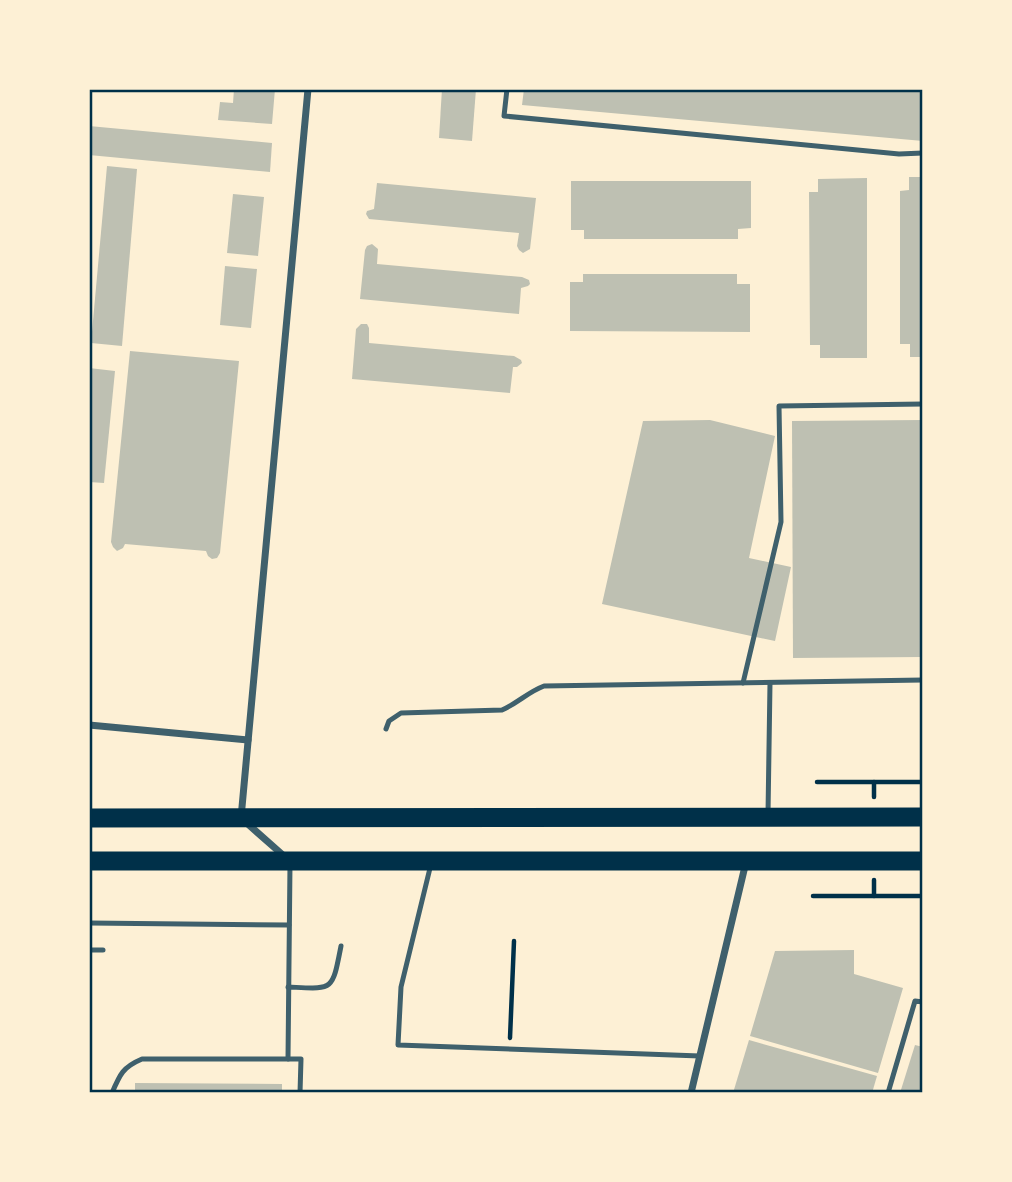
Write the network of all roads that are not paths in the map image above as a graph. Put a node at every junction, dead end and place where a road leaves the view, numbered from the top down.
1 (308, 89) edge
2 (507, 89) edge
3 (923, 153) edge
4 (923, 404) edge
5 (923, 680) edge
6 (770, 682) junction
7 (743, 683) junction
8 (89, 725) edge
9 (386, 729) dead end
10 (248, 740) junction
11 (768, 817) junction
12 (923, 817) edge
13 (89, 818) edge
14 (241, 818) junction
15 (89, 861) edge
16 (290, 861) junction
17 (432, 861) junction
18 (746, 861) junction
19 (923, 861) edge
20 (89, 923) edge
21 (289, 925) junction
22 (341, 946) dead end
23 (89, 950) edge
24 (103, 950) dead end
25 (288, 987) junction
26 (923, 1002) edge
27 (700, 1056) junction
28 (288, 1059) junction
29 (112, 1093) edge
30 (300, 1093) edge
31 (691, 1093) edge
32 (888, 1093) edge

1 - 10 street
2 - 3 lane
4 - 7 lane
5 - 6 lane
6 - 7 lane
6 - 11 lane
7 - 9 lane
8 - 10 street
10 - 14 street
11 - 12 highway
11 - 14 highway
13 - 14 highway
14 - 16 street
15 - 16 highway
16 - 17 highway
16 - 21 lane
17 - 18 highway
17 - 27 lane
18 - 19 highway
18 - 27 street
20 - 21 lane
21 - 25 lane
22 - 25 lane
23 - 24 lane
25 - 28 lane
26 - 32 lane
27 - 31 street
28 - 29 lane
28 - 30 lane

